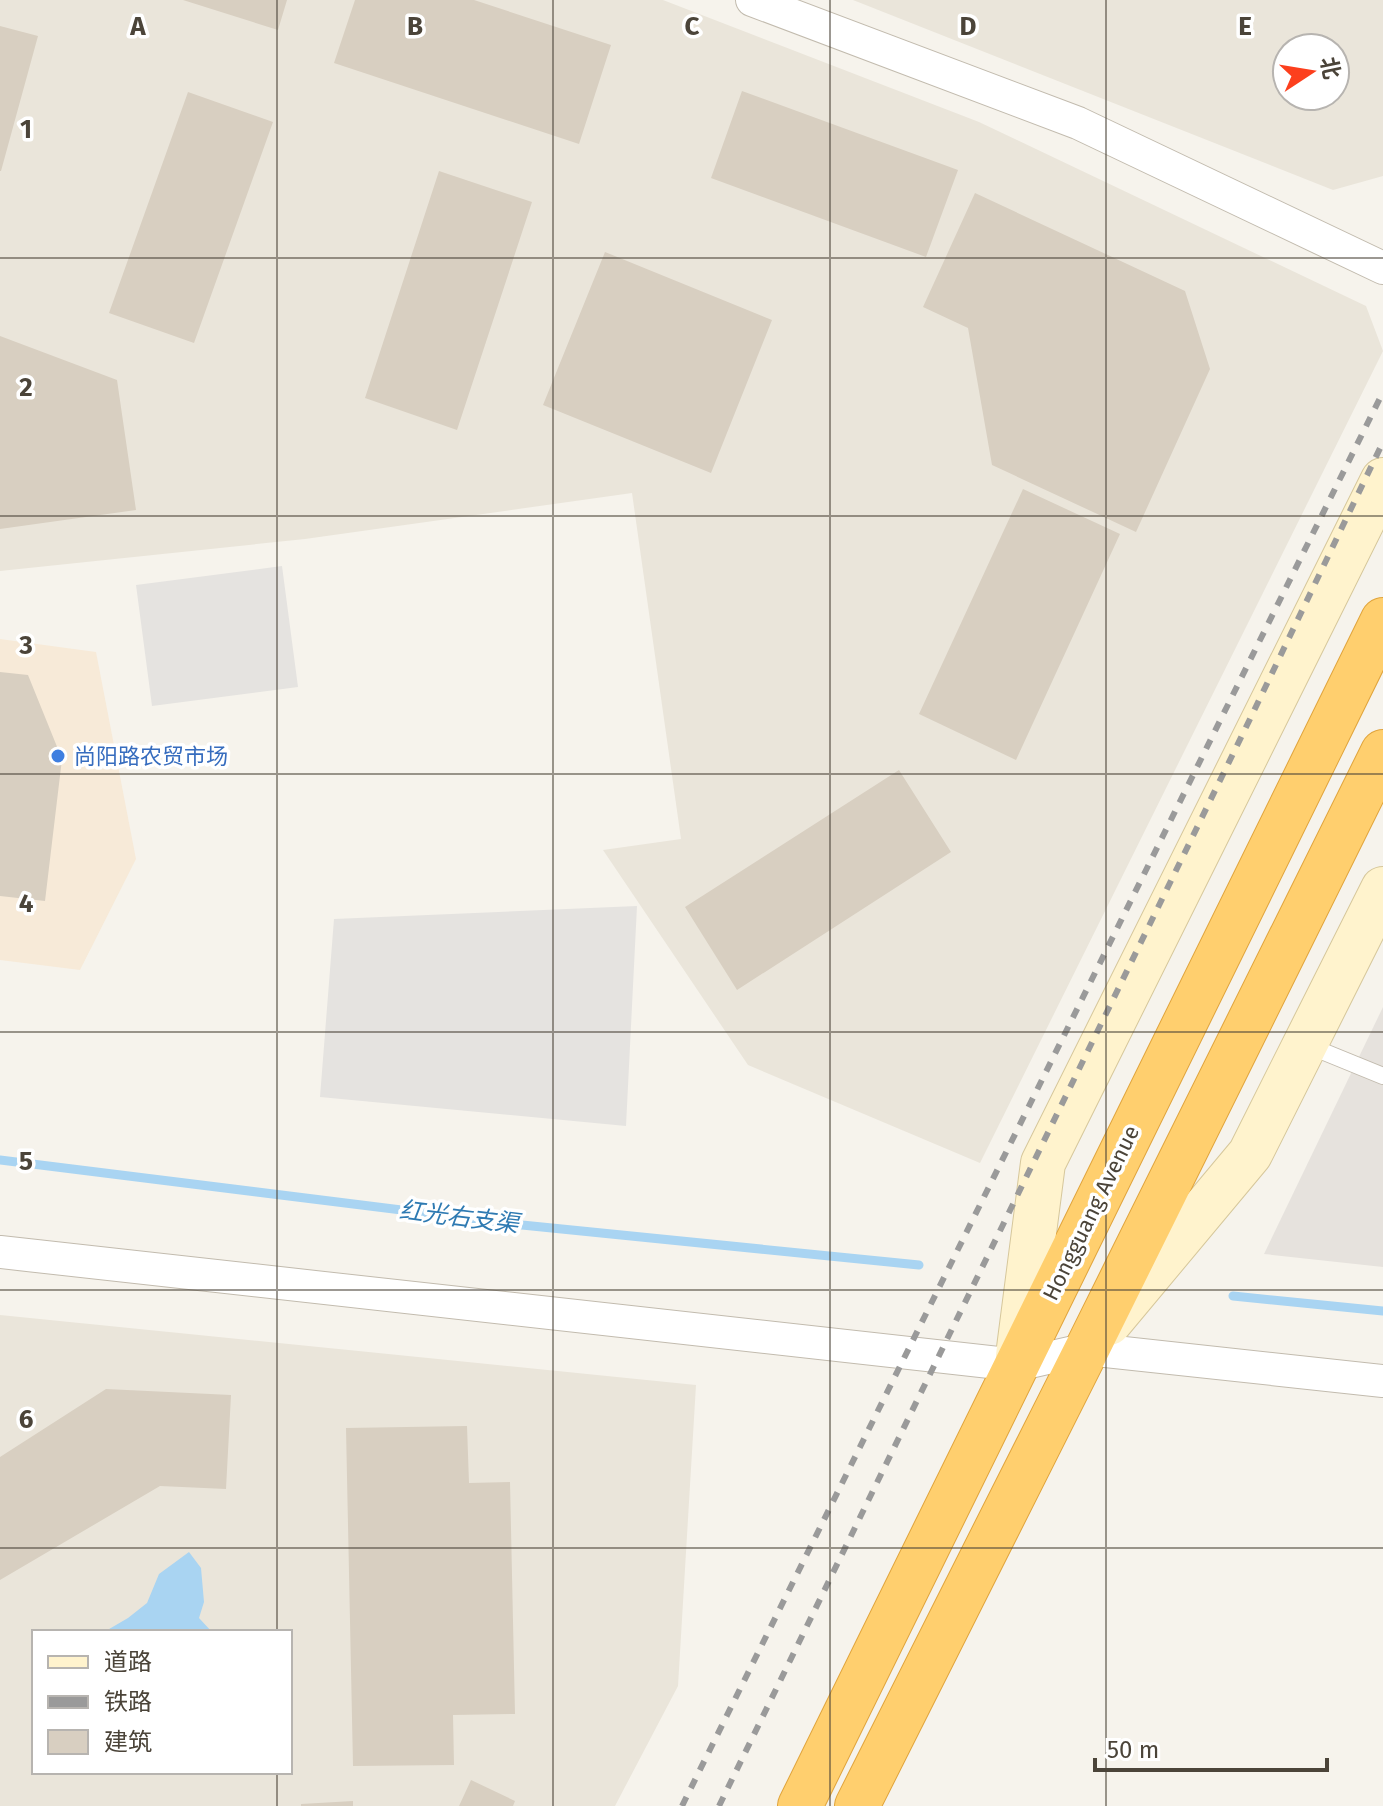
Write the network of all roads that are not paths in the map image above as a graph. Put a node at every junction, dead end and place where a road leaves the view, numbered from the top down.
1 (752, 0) edge
2 (1383, 268) edge
3 (1383, 480) edge
4 (1383, 620) edge
5 (1383, 752) edge
6 (1383, 889) edge
7 (1305, 1044) junction
8 (1383, 1076) edge
9 (0, 1252) edge
10 (1087, 1349) junction
11 (1017, 1365) junction
12 (1383, 1381) edge
13 (800, 1806) edge
14 (857, 1806) edge

1 - 2 street
3 - 11 street
4 - 11 highway, Hongguang Avenue
5 - 10 highway
6 - 7 street
7 - 8 lane
7 - 10 street
9 - 11 street
10 - 11 street
10 - 12 street
10 - 14 highway
11 - 13 highway, Hongguang Avenue

